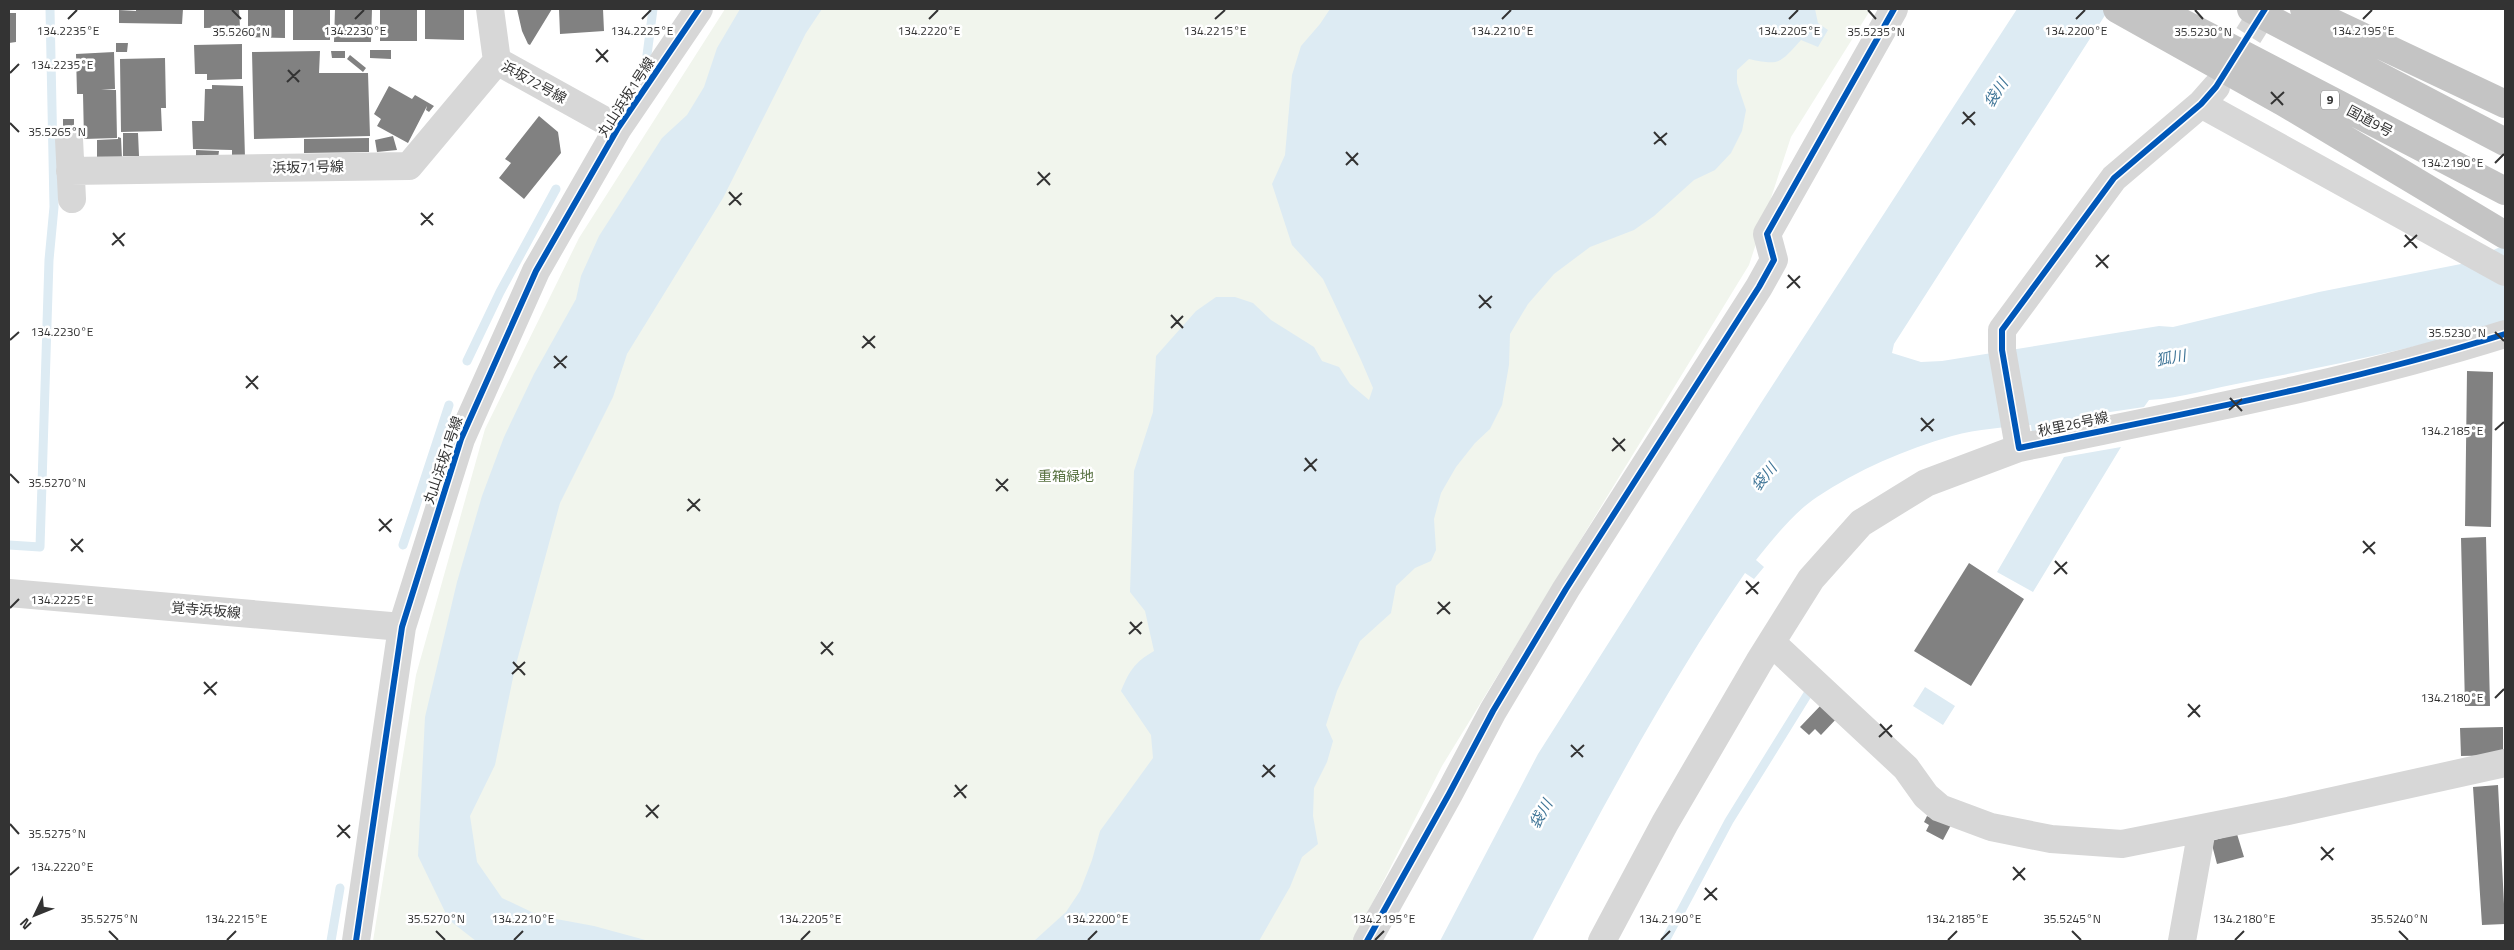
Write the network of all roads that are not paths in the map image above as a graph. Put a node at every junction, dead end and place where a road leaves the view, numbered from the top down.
1 (490, 9) edge
2 (699, 9) edge
3 (1894, 9) edge
4 (2251, 9) edge
5 (2304, 9) edge
6 (2137, 13) edge
7 (497, 62) junction
8 (2505, 104) edge
9 (618, 128) junction
10 (69, 139) dead end
11 (2505, 142) edge
12 (70, 171) junction
13 (2505, 191) edge
14 (72, 199) dead end
15 (2503, 234) edge
16 (2505, 272) edge
17 (2505, 334) edge
18 (2018, 438) junction
19 (9, 593) edge
20 (402, 627) junction
21 (1772, 643) junction
22 (2505, 763) edge
23 (2202, 829) junction
24 (356, 941) edge
25 (1367, 941) edge
26 (1602, 941) edge
27 (2182, 941) edge

1 - 7 street, 浜坂72号線
2 - 9 street, 丸山浜坂1号線
3 - 25 street
4 - 11 highway
5 - 8 highway
6 - 13 highway, 国道9号 / 9
6 - 15 highway
7 - 9 street, 浜坂72号線
7 - 12 street, 浜坂71号線
9 - 20 street, 丸山浜坂1号線
10 - 12 street
12 - 14 street
16 - 18 street, 秋里26号線
17 - 18 street, 秋里26号線
18 - 21 street
19 - 20 street, 覚寺浜坂線
20 - 24 street, 丸山浜坂1号線
21 - 23 street
21 - 26 street
22 - 23 street
23 - 27 street

